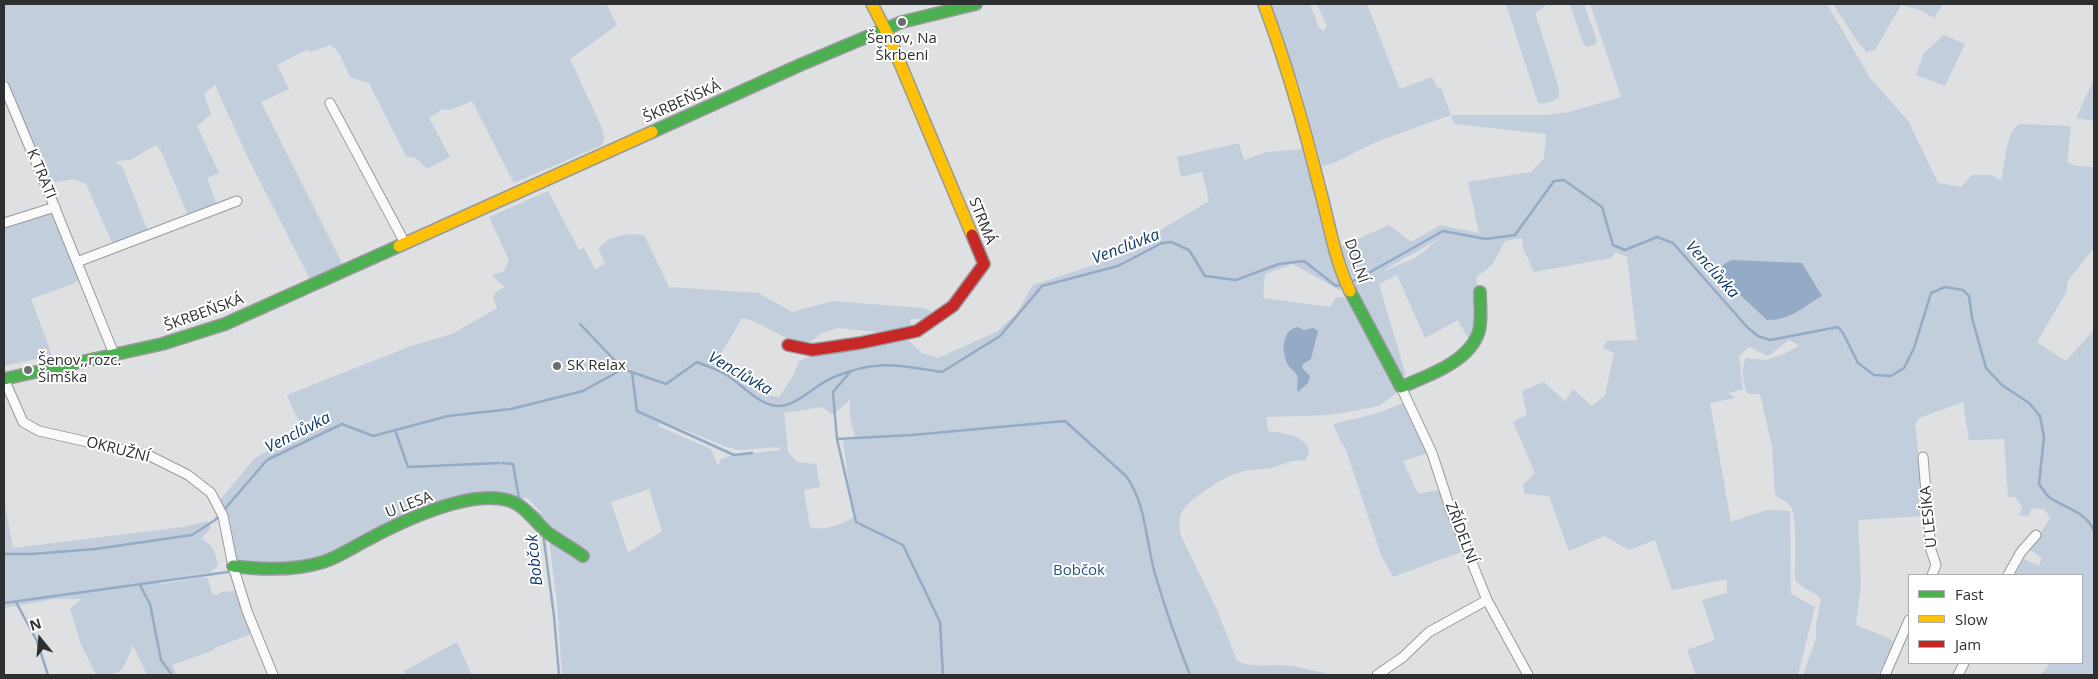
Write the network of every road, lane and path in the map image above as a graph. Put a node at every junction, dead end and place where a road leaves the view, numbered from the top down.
1 (872, 4) edge
2 (976, 4) edge
3 (1264, 4) edge
4 (884, 29) junction
5 (4, 86) edge
6 (330, 103) dead end
7 (237, 201) dead end
8 (55, 207) junction
9 (4, 223) edge
10 (405, 243) junction
11 (77, 262) junction
12 (1480, 292) dead end
13 (788, 344) dead end
14 (114, 354) junction
15 (4, 379) edge
16 (1401, 388) junction
17 (1923, 457) dead end
18 (2036, 536) dead end
19 (583, 556) dead end
20 (233, 566) junction
21 (1932, 574) edge
22 (2009, 574) edge
23 (1487, 600) junction
24 (1908, 622) edge
25 (273, 675) edge
26 (1377, 675) edge
27 (1528, 675) edge
28 (1885, 675) edge

1 - 4 street
2 - 4 street, ŠKRBEŇSKÁ
3 - 16 street, DOLNÍ
4 - 10 street, ŠKRBEŇSKÁ
4 - 13 street, STRMÁ
5 - 8 street, K TRATI
6 - 10 street
7 - 11 street
8 - 9 street
8 - 11 street, K TRATI
10 - 14 street, ŠKRBEŇSKÁ
11 - 14 street, K TRATI
12 - 16 street
14 - 15 street, ŠKRBEŇSKÁ
15 - 20 street, OKRUŽNÍ
16 - 23 street, ZŘÍDELNÍ
17 - 21 street, U LESÍKA
18 - 22 street
19 - 20 street, U LESA
20 - 25 street, OKRUŽNÍ
23 - 26 street
23 - 27 street, ZŘÍDELNÍ
24 - 28 street

